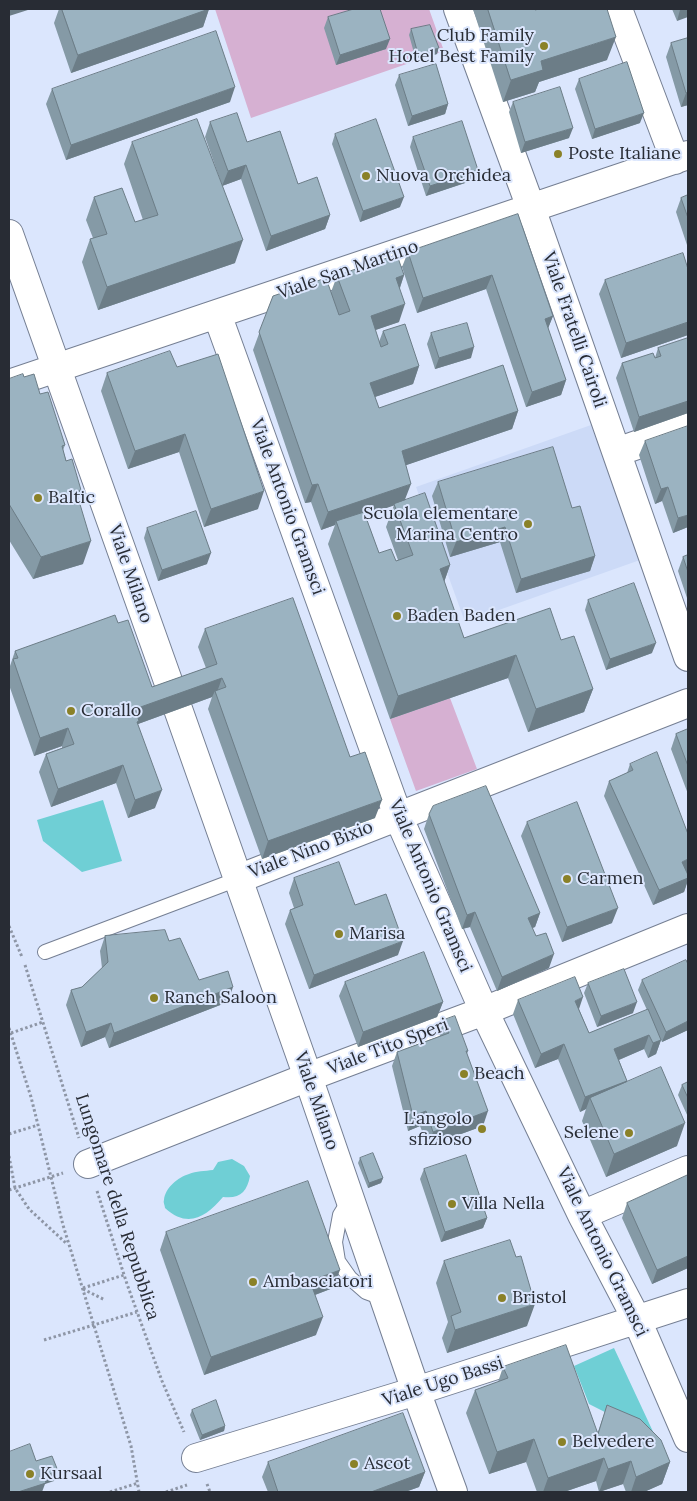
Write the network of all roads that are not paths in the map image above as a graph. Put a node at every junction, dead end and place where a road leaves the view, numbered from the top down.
1 (458, 9) edge
2 (618, 9) edge
3 (681, 158) edge
4 (531, 208) junction
5 (9, 234) edge
6 (217, 314) junction
7 (57, 367) junction
8 (9, 384) edge
9 (688, 427) edge
10 (617, 452) junction
11 (688, 657) edge
12 (688, 703) edge
13 (398, 816) junction
14 (238, 879) junction
15 (688, 928) edge
16 (45, 952) dead end
17 (484, 1011) junction
18 (308, 1077) junction
19 (88, 1164) road end
20 (688, 1170) edge
21 (582, 1215) junction
22 (688, 1303) edge
23 (636, 1320) junction
24 (416, 1391) junction
25 (688, 1438) edge
26 (196, 1458) road end
27 (453, 1492) edge

1 - 4 street, Viale Fratelli Cairoli
2 - 3 street
3 - 4 street, Viale San Martino
4 - 6 street, Viale San Martino
4 - 10 street, Viale Fratelli Cairoli
5 - 7 street, Viale Milano
6 - 7 street, Viale San Martino
6 - 13 street, Viale Antonio Gramsci
7 - 8 street, Viale San Martino
7 - 14 street, Viale Milano
9 - 10 street
10 - 11 street, Viale Fratelli Cairoli
12 - 13 street, Viale Nino Bixio
13 - 14 street, Viale Nino Bixio
13 - 17 street, Viale Antonio Gramsci
14 - 16 lane, Viale Nino Bixio
14 - 18 street, Viale Milano
15 - 17 street, Viale Tito Speri
17 - 18 street, Viale Tito Speri
17 - 21 street, Viale Antonio Gramsci
18 - 19 street, Viale Tito Speri
18 - 24 street, Viale Milano
20 - 21 street
21 - 23 street, Viale Antonio Gramsci
22 - 23 street, Viale Ugo Bassi
23 - 24 street, Viale Ugo Bassi
23 - 25 street, Viale Antonio Gramsci
24 - 26 street, Viale Ugo Bassi
24 - 27 street, Viale Milano

